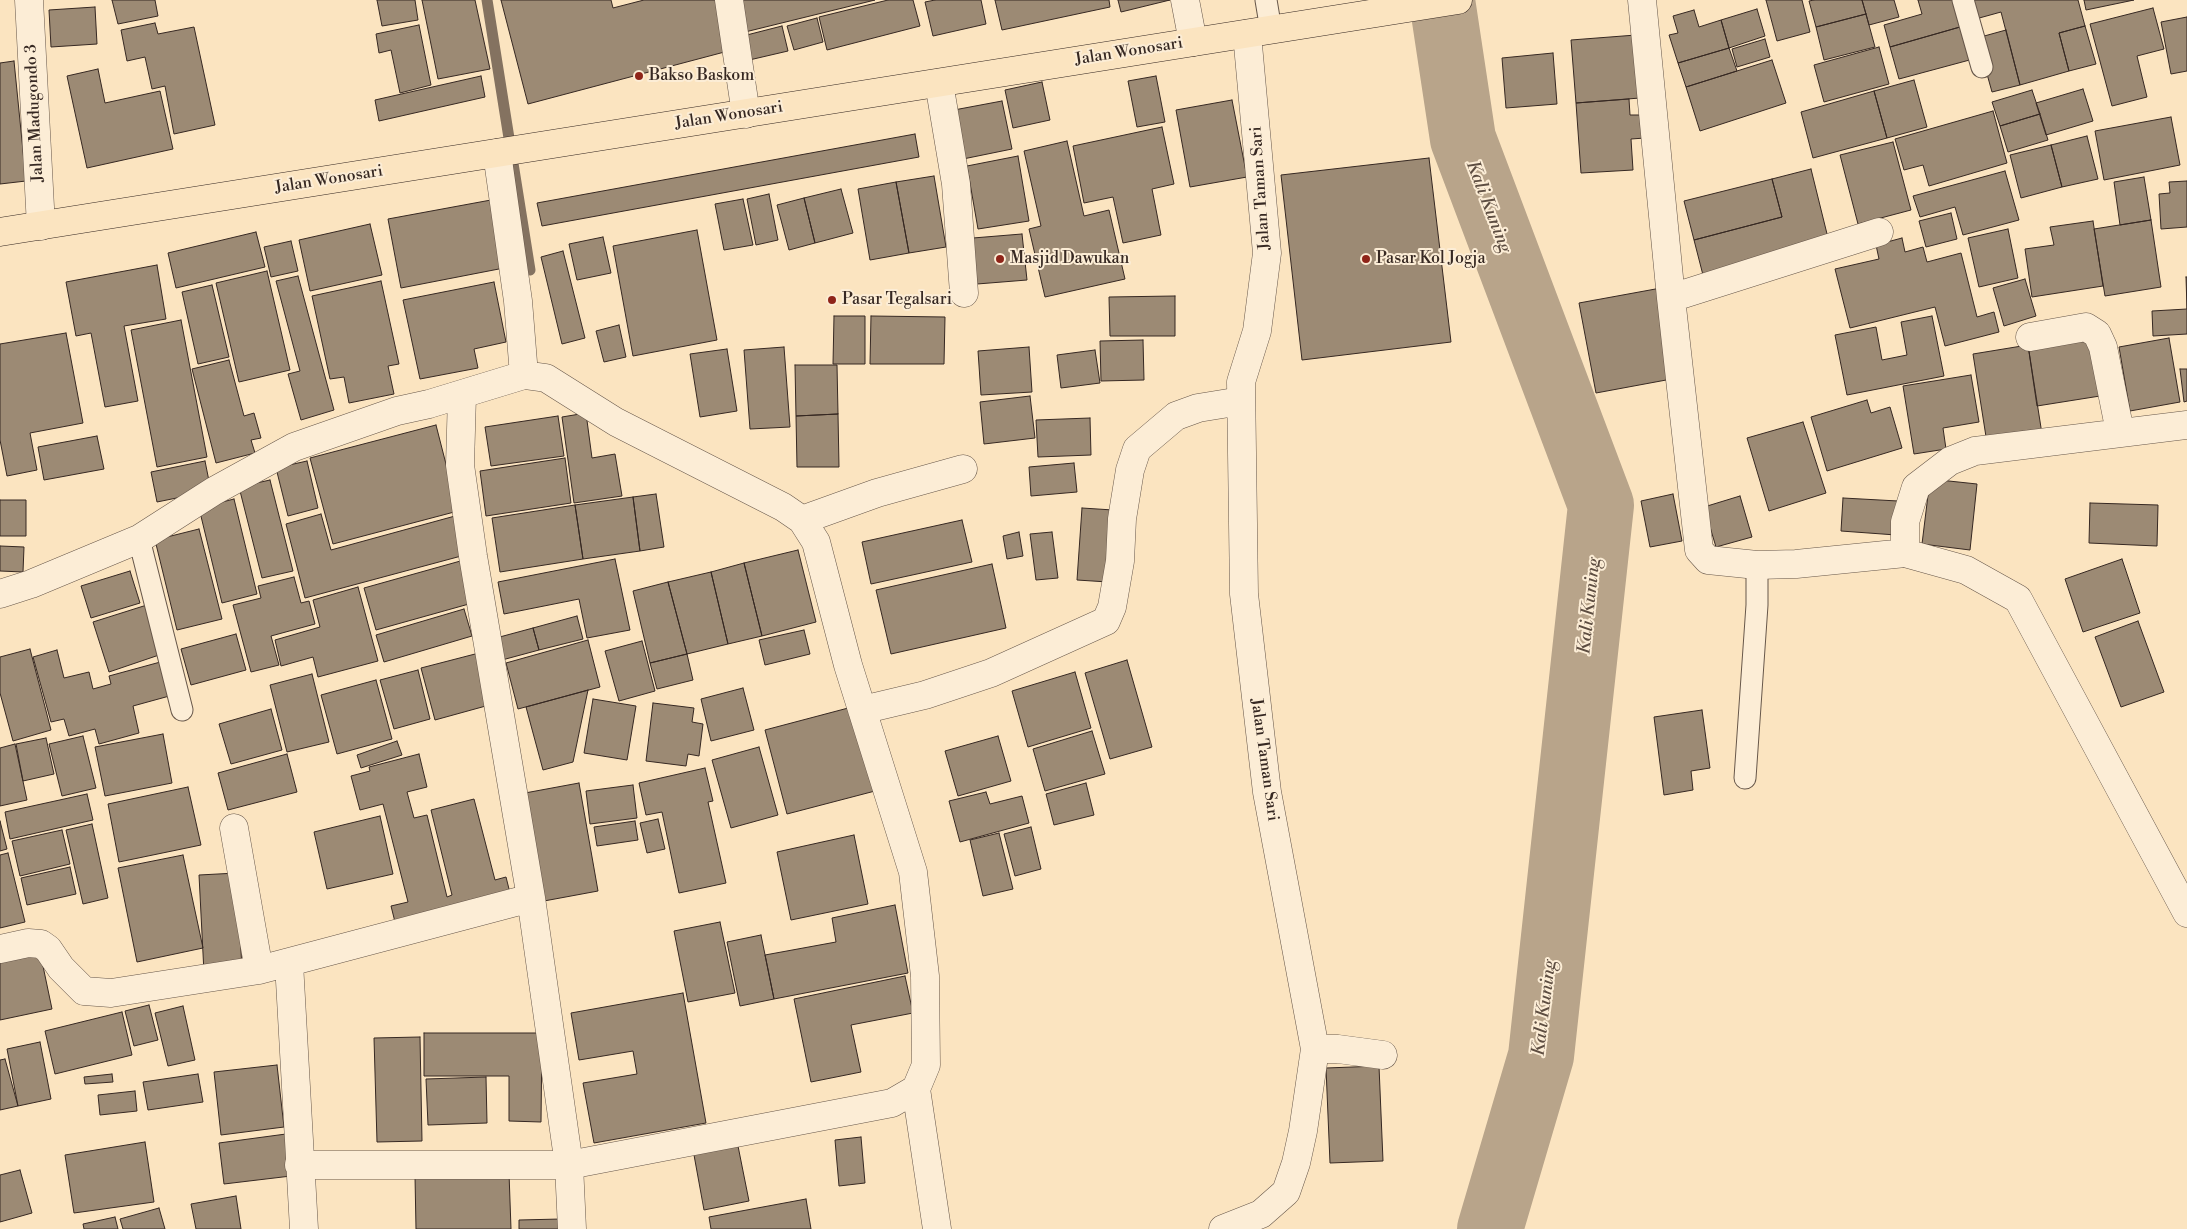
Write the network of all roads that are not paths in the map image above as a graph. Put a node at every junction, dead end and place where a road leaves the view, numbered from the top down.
1 (29, 0) edge
2 (729, 0) edge
3 (1185, 0) edge
4 (1266, 0) edge
5 (1458, 0) edge
6 (1642, 0) edge
7 (1963, 0) edge
8 (1259, 32) junction
9 (1193, 42) junction
10 (1982, 67) dead end
11 (938, 83) junction
12 (746, 114) junction
13 (509, 151) junction
14 (41, 226) junction
15 (0, 232) edge
16 (1879, 232) dead end
17 (964, 293) dead end
18 (1679, 296) junction
19 (2030, 337) dead end
20 (524, 375) junction
21 (462, 395) junction
22 (1241, 401) junction
23 (2187, 425) edge
24 (2120, 432) junction
25 (963, 469) dead end
26 (802, 520) junction
27 (140, 540) junction
28 (1905, 552) junction
29 (1757, 565) junction
30 (0, 594) edge
31 (182, 710) dead end
32 (862, 710) junction
33 (1745, 778) dead end
34 (234, 828) dead end
35 (531, 898) junction
36 (2187, 912) edge
37 (0, 949) edge
38 (289, 963) junction
39 (259, 970) junction
40 (1315, 1049) junction
41 (1383, 1055) dead end
42 (916, 1089) junction
43 (299, 1165) junction
44 (569, 1165) junction
45 (1262, 1222) edge
46 (304, 1229) edge
47 (572, 1229) edge
48 (937, 1229) edge
49 (1223, 1229) edge

1 - 14 street, Jalan Madugondo 3
2 - 12 street
3 - 9 street
4 - 8 lane
5 - 8 highway, Jalan Wonosari
6 - 18 street
7 - 10 lane
8 - 9 highway, Jalan Wonosari
8 - 22 street, Jalan Taman Sari
9 - 11 highway, Jalan Wonosari
11 - 12 highway, Jalan Wonosari
11 - 17 street
12 - 13 highway, Jalan Wonosari
13 - 14 highway, Jalan Wonosari
13 - 20 street
14 - 15 highway, Jalan Wonosari
16 - 18 street
18 - 29 street
19 - 24 street
20 - 21 street
20 - 26 street
21 - 27 street
21 - 35 street
22 - 32 street
22 - 40 street, Jalan Taman Sari
23 - 24 street
24 - 28 street
25 - 26 street
26 - 32 street
27 - 30 street
27 - 31 lane
28 - 29 street
28 - 36 street
29 - 33 lane
32 - 42 street
34 - 39 street
35 - 38 street
35 - 44 street
37 - 39 street
38 - 39 street
38 - 43 street
40 - 41 street
40 - 45 street, Jalan Taman Sari
42 - 44 street
42 - 48 street
43 - 44 street
43 - 46 street
44 - 47 street
45 - 49 street, Jalan Taman Sari

